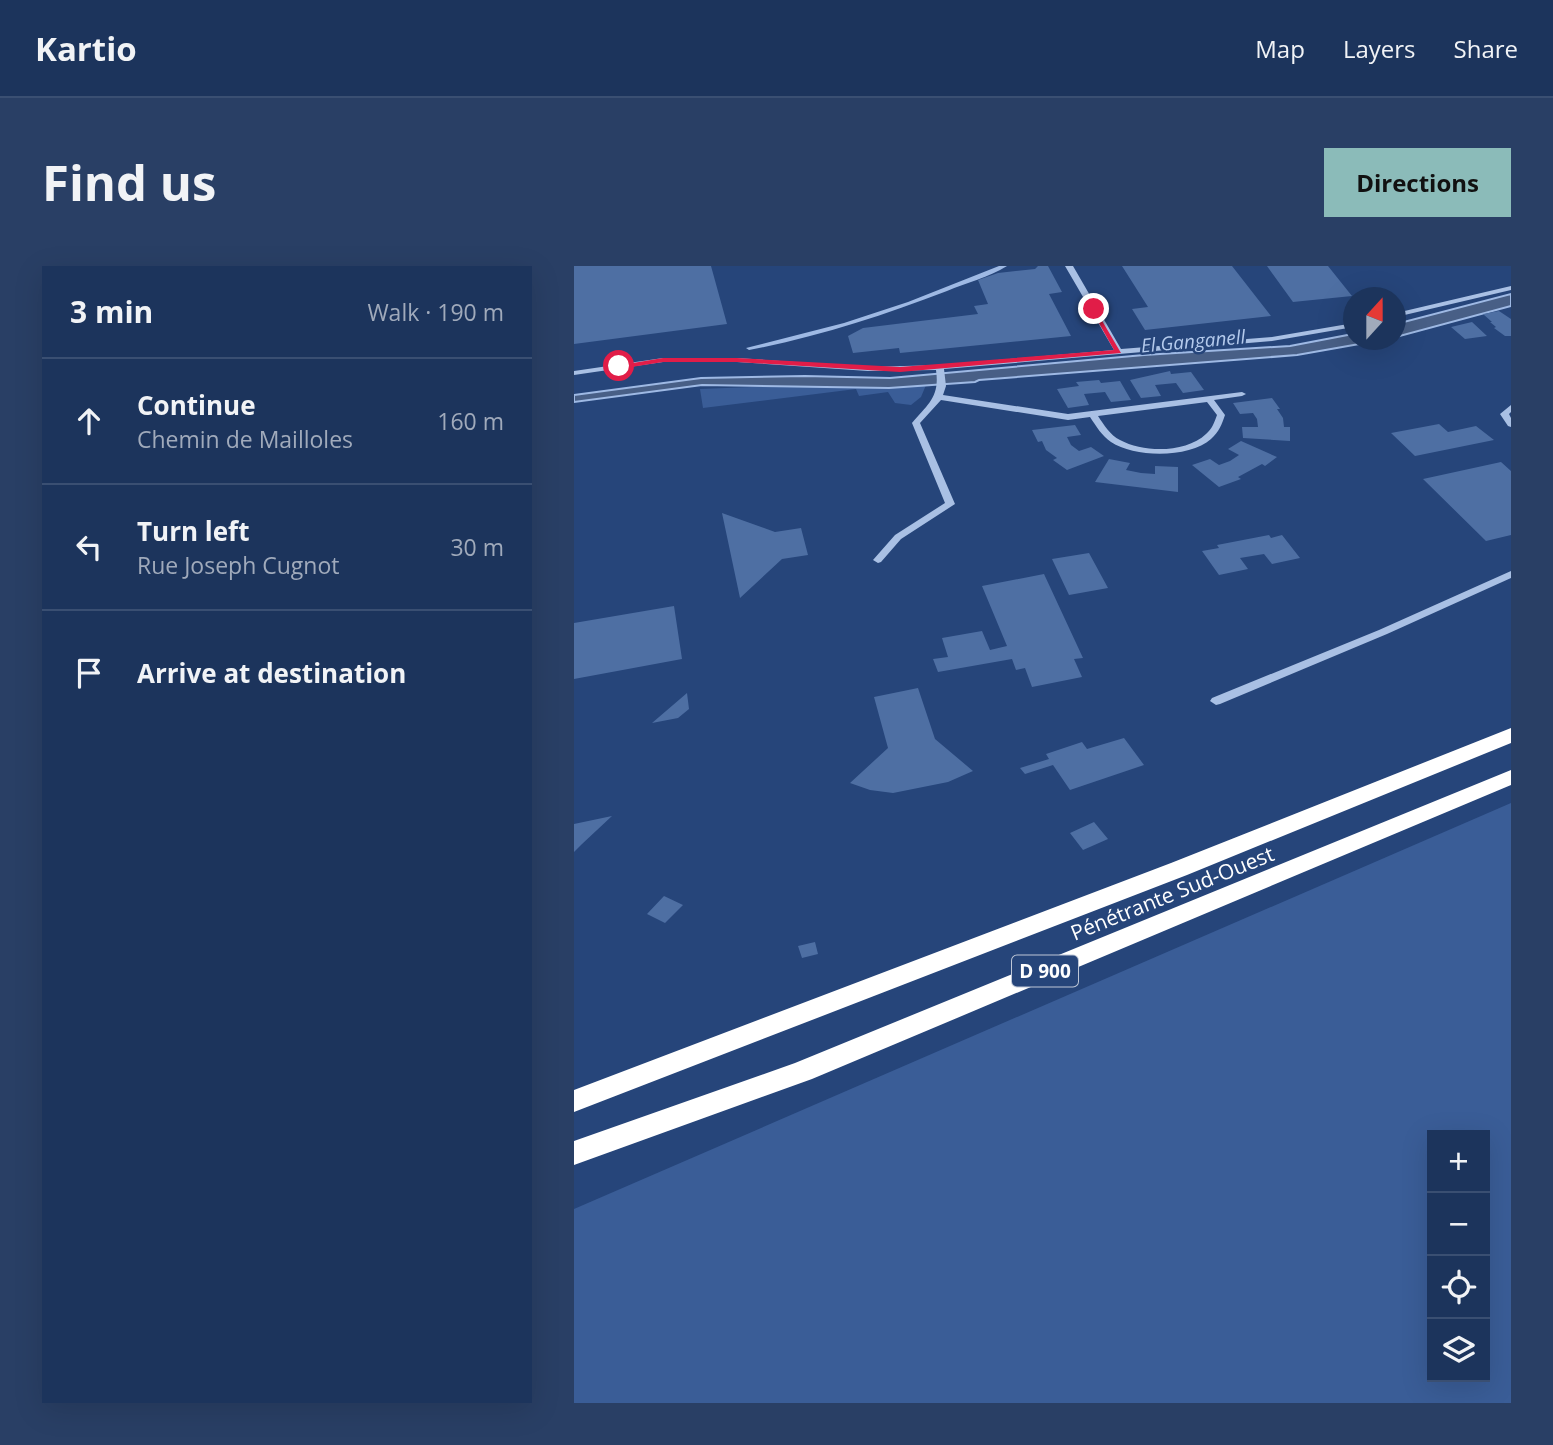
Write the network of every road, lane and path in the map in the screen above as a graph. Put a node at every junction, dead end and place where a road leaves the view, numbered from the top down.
1 (1069, 266) edge
2 (1511, 288) edge
3 (1406, 312) edge
4 (1343, 327) edge
5 (1119, 352) junction
6 (940, 371) junction
7 (574, 373) edge
8 (1241, 394) dead end
9 (939, 397) junction
10 (1210, 400) junction
11 (1511, 408) edge
12 (1093, 415) junction
13 (1511, 424) edge
14 (878, 560) dead end
15 (1511, 574) edge
16 (1216, 701) dead end
17 (1511, 735) edge
18 (1511, 777) edge
19 (574, 1101) edge
20 (574, 1153) edge

1 - 5 street
2 - 3 street
4 - 5 street
5 - 6 street
6 - 7 street
6 - 9 street
8 - 10 street
9 - 12 street
9 - 14 street
10 - 12 street
10 - 12 street
11 - 13 street
15 - 16 street
17 - 19 highway, Pénétrante Sud-Ouest
18 - 20 highway, Pénétrante Sud-Ouest / D 900

